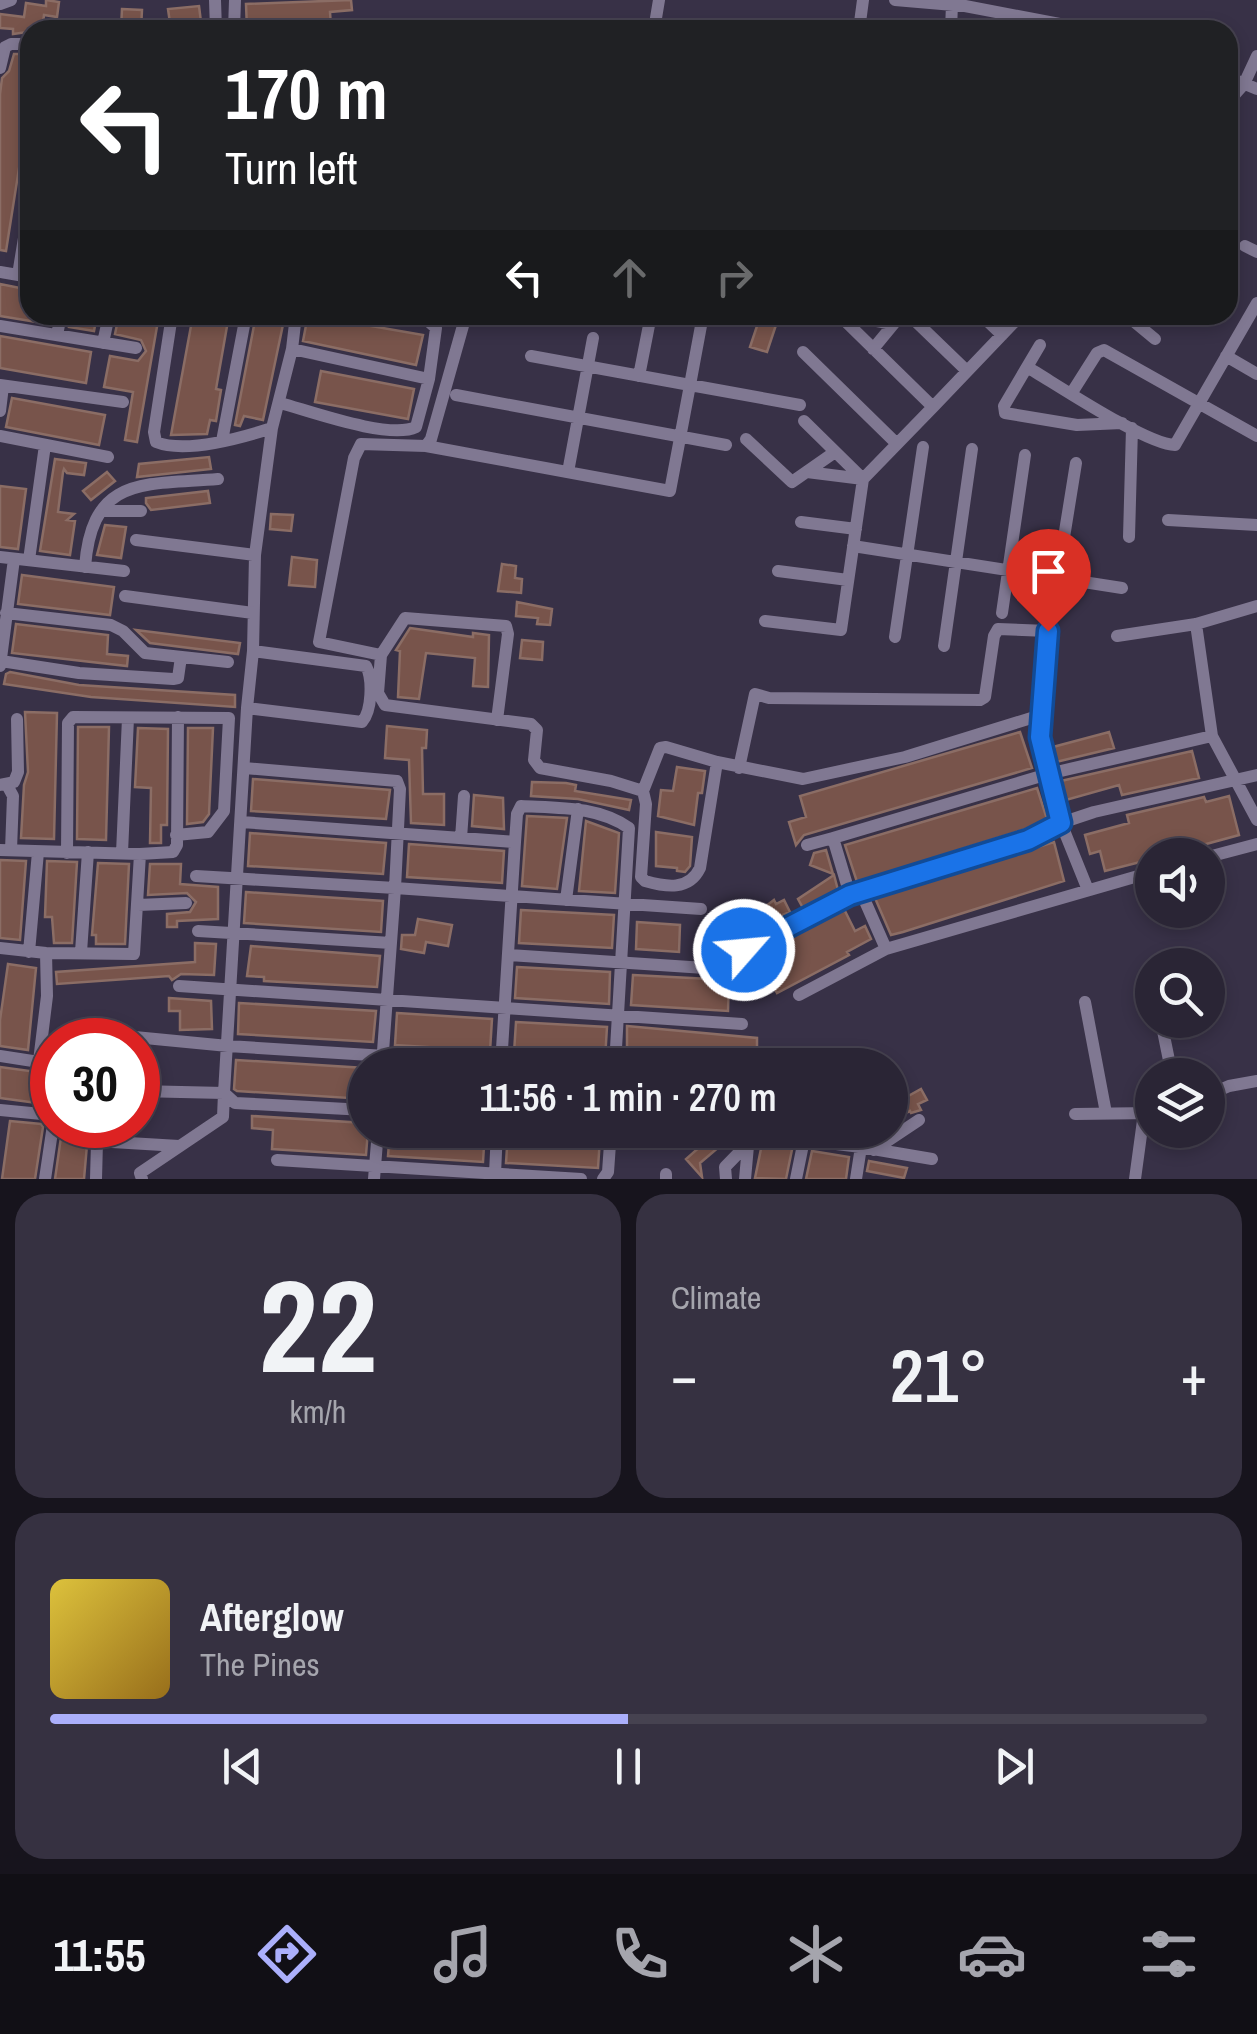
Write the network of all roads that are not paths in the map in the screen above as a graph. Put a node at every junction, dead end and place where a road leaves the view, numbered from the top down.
1 (11, 0) edge
2 (895, 0) edge
3 (961, 3) edge
4 (0, 4) edge
5 (1043, 20) edge
6 (20, 44) edge
7 (1257, 56) edge
8 (0, 68) edge
9 (1251, 86) edge
10 (1256, 309) edge
11 (58, 325) edge
12 (107, 325) edge
13 (171, 325) edge
14 (244, 325) edge
15 (295, 325) edge
16 (433, 325) edge
17 (463, 325) edge
18 (649, 325) edge
19 (702, 325) edge
20 (849, 325) edge
21 (891, 325) edge
22 (919, 325) edge
23 (992, 325) edge
24 (1012, 325) edge
25 (1138, 325) edge
26 (0, 326) edge
27 (56, 335) junction
28 (1002, 335) junction
29 (593, 338) dead end
30 (1155, 339) dead end
31 (104, 343) junction
32 (1040, 344) dead end
33 (136, 348) dead end
34 (873, 348) junction
35 (292, 349) junction
36 (803, 352) dead end
37 (531, 356) dead end
38 (1226, 356) junction
39 (587, 366) junction
40 (1027, 367) junction
41 (967, 371) junction
42 (1257, 374) edge
43 (639, 376) junction
44 (429, 378) junction
45 (690, 385) junction
46 (1, 386) edge
47 (1071, 394) junction
48 (456, 396) dead end
49 (123, 402) dead end
50 (280, 403) junction
51 (1201, 404) junction
52 (800, 405) dead end
53 (933, 407) junction
54 (0, 411) edge
55 (578, 418) junction
56 (804, 421) dead end
57 (1127, 425) junction
58 (272, 428) junction
59 (0, 436) edge
60 (1257, 436) edge
61 (680, 437) junction
62 (746, 439) dead end
63 (222, 441) junction
64 (897, 444) junction
65 (726, 445) dead end
66 (46, 446) junction
67 (426, 446) junction
68 (923, 446) dead end
69 (972, 448) dead end
70 (835, 452) junction
71 (1025, 455) dead end
72 (108, 457) dead end
73 (1076, 463) dead end
74 (568, 472) junction
75 (806, 472) junction
76 (862, 478) junction
77 (218, 479) dead end
78 (141, 510) dead end
79 (101, 511) junction
80 (1168, 520) dead end
81 (801, 522) dead end
82 (1257, 525) edge
83 (856, 529) junction
84 (1130, 537) dead end
85 (136, 540) dead end
86 (853, 546) junction
87 (255, 554) junction
88 (908, 554) junction
89 (7, 558) edge
90 (30, 560) junction
91 (956, 562) junction
92 (85, 567) junction
93 (1008, 570) junction
94 (124, 571) dead end
95 (778, 571) dead end
96 (1057, 578) junction
97 (848, 580) junction
98 (1122, 588) dead end
99 (125, 596) dead end
100 (1257, 606) edge
101 (1002, 612) dead end
102 (6, 613) junction
103 (253, 613) junction
104 (1051, 618) dead end
105 (766, 622) dead end
106 (1196, 624) junction
107 (896, 636) dead end
108 (1117, 636) dead end
109 (944, 646) dead end
110 (142, 651) junction
111 (254, 651) junction
112 (381, 655) junction
113 (181, 657) junction
114 (228, 662) dead end
115 (0, 664) edge
116 (140, 677) junction
117 (247, 708) junction
118 (1041, 715) junction
119 (178, 717) junction
120 (128, 718) junction
121 (17, 719) dead end
122 (496, 720) junction
123 (0, 734) edge
124 (18, 735) junction
125 (1212, 736) junction
126 (718, 762) junction
127 (244, 768) junction
128 (739, 768) junction
129 (1048, 774) junction
130 (1257, 775) edge
131 (1235, 780) junction
132 (4, 785) edge
133 (644, 791) junction
134 (464, 796) dead end
135 (578, 809) junction
136 (1257, 820) edge
137 (241, 822) junction
138 (1061, 823) junction
139 (398, 833) junction
140 (176, 835) junction
141 (461, 838) junction
142 (833, 838) junction
143 (515, 842) junction
144 (1257, 844) edge
145 (807, 845) dead end
146 (6, 850) edge
147 (38, 852) junction
148 (88, 852) junction
149 (1225, 852) edge
150 (67, 853) junction
151 (122, 853) junction
152 (140, 854) junction
153 (196, 876) dead end
154 (1135, 877) edge
155 (237, 879) junction
156 (395, 888) junction
157 (1088, 890) junction
158 (855, 894) junction
159 (513, 896) junction
160 (566, 900) junction
161 (186, 903) dead end
162 (626, 904) junction
163 (138, 905) junction
164 (702, 909) dead end
165 (198, 931) dead end
166 (236, 932) junction
167 (391, 943) junction
168 (0, 948) edge
169 (886, 949) junction
170 (744, 950) dead end
171 (29, 952) junction
172 (81, 952) junction
173 (46, 953) junction
174 (509, 955) junction
175 (622, 962) junction
176 (720, 969) dead end
177 (179, 986) dead end
178 (231, 989) junction
179 (799, 996) dead end
180 (387, 999) junction
181 (1085, 1002) dead end
182 (504, 1007) junction
183 (618, 1015) junction
184 (47, 1018) edge
185 (742, 1024) dead end
186 (160, 1039) edge
187 (228, 1046) junction
188 (383, 1048) edge
189 (502, 1048) edge
190 (616, 1048) edge
191 (0, 1056) edge
192 (348, 1057) edge
193 (30, 1060) edge
194 (1257, 1081) edge
195 (1225, 1088) edge
196 (160, 1092) edge
197 (224, 1093) junction
198 (348, 1109) edge
199 (0, 1111) edge
200 (30, 1113) edge
201 (1106, 1113) junction
202 (1135, 1113) edge
203 (1075, 1114) dead end
204 (920, 1120) dead end
205 (160, 1145) edge
206 (180, 1146) junction
207 (50, 1148) edge
208 (97, 1148) edge
209 (376, 1148) edge
210 (497, 1148) edge
211 (610, 1148) edge
212 (746, 1148) edge
213 (748, 1148) edge
214 (802, 1148) edge
215 (863, 1148) edge
216 (1141, 1148) edge
217 (868, 1149) junction
218 (932, 1159) dead end
219 (276, 1160) dead end
220 (375, 1164) junction
221 (495, 1174) junction
222 (45, 1179) edge
223 (96, 1179) edge
224 (142, 1179) edge
225 (374, 1179) edge
226 (581, 1179) edge
227 (603, 1179) edge
228 (726, 1179) edge
229 (745, 1179) edge
230 (796, 1179) edge
231 (856, 1179) edge
232 (1134, 1179) edge

1 - 4 street
2 - 3 street
3 - 5 street
6 - 8 street
7 - 9 street
10 - 38 street
11 - 27 street
12 - 31 street
13 - 63 street
14 - 63 street
15 - 35 street
16 - 44 street
17 - 67 street
18 - 43 street
19 - 45 street
20 - 34 street
21 - 34 street
22 - 41 street
23 - 28 street
24 - 28 street
25 - 30 street
26 - 27 street
27 - 31 street
28 - 41 street
29 - 39 street
31 - 33 street
32 - 40 street
34 - 53 street
35 - 44 street
35 - 50 street
36 - 64 street
37 - 39 street
38 - 42 street
38 - 51 street
39 - 43 street
39 - 55 street
40 - 47 street
40 - 57 street
41 - 53 street
43 - 45 street
44 - 50 street
45 - 52 street
45 - 61 street
46 - 49 street
46 - 54 street
47 - 51 street
47 - 57 street
48 - 55 street
50 - 58 street
51 - 57 street
51 - 60 street
53 - 64 street
55 - 61 street
55 - 74 street
56 - 70 street
57 - 84 street
58 - 63 street
58 - 87 street
59 - 66 street
61 - 65 street
61 - 74 street
62 - 75 street
64 - 76 street
66 - 72 street
66 - 90 street
67 - 74 street
67 - 112 street
68 - 88 street
69 - 91 street
70 - 75 street
70 - 76 street
71 - 93 street
73 - 96 street
75 - 76 street
76 - 83 street
77 - 79 street
78 - 79 street
79 - 92 street
80 - 82 street
81 - 83 street
83 - 86 street
85 - 87 street
86 - 88 street
86 - 97 street
87 - 103 street
88 - 91 street
88 - 107 street
89 - 90 street
89 - 102 street
90 - 92 street
91 - 93 street
91 - 109 street
92 - 94 street
93 - 96 street
93 - 101 street
95 - 97 street
96 - 98 street
96 - 104 street
97 - 105 street
99 - 103 street
100 - 106 street
102 - 110 street
102 - 115 street
103 - 111 street
106 - 108 street
106 - 125 street
110 - 113 street
110 - 116 street
111 - 117 street
111 - 117 street
112 - 122 street
112 - 122 street
113 - 114 street
113 - 116 street
115 - 116 street
117 - 127 street
118 - 128 street
118 - 128 street
118 - 129 street
119 - 120 street
119 - 140 street
119 - 140 street
120 - 150 street
120 - 151 street
121 - 124 street
122 - 133 street
123 - 124 street
124 - 132 street
125 - 129 street
125 - 131 street
126 - 128 street
126 - 133 street
126 - 133 street
127 - 137 street
127 - 139 street
129 - 138 street
129 - 142 street
130 - 131 street
131 - 136 street
131 - 138 street
132 - 146 street
134 - 141 street
135 - 143 street
135 - 160 street
135 - 162 street
137 - 139 street
137 - 155 street
138 - 157 street
138 - 158 street
139 - 141 street
139 - 156 street
140 - 152 street
141 - 143 street
142 - 145 street
142 - 158 street
143 - 159 street
144 - 149 street
146 - 147 street
147 - 150 street
147 - 171 street
148 - 150 street
148 - 151 street
148 - 172 street
151 - 152 street
152 - 163 street
153 - 155 street
154 - 157 street
155 - 156 street
155 - 166 street
156 - 159 street
156 - 167 street
157 - 169 street
158 - 169 street
158 - 170 street
159 - 160 street
159 - 174 street
160 - 162 street
161 - 163 street
162 - 164 street
162 - 175 street
163 - 172 street
165 - 166 street
166 - 167 street
166 - 178 street
167 - 180 street
168 - 171 street
169 - 179 street
171 - 173 street
172 - 173 street
173 - 184 street
174 - 175 street
174 - 182 street
175 - 176 street
175 - 183 street
177 - 178 street
178 - 180 street
178 - 187 street
180 - 182 street
180 - 188 street
181 - 201 street
182 - 183 street
182 - 189 street
183 - 185 street
183 - 190 street
186 - 187 street
187 - 192 street
187 - 197 street
191 - 193 street
194 - 195 street
196 - 197 street
197 - 198 street
197 - 206 street
199 - 200 street
201 - 202 street
201 - 203 street
204 - 217 street
205 - 206 street
206 - 224 street
207 - 222 street
208 - 223 street
209 - 220 street
210 - 221 street
211 - 227 street
212 - 228 street
213 - 229 street
214 - 230 street
215 - 217 street
216 - 232 street
217 - 218 street
217 - 231 street
219 - 220 street
220 - 221 street
220 - 225 street
221 - 226 street

